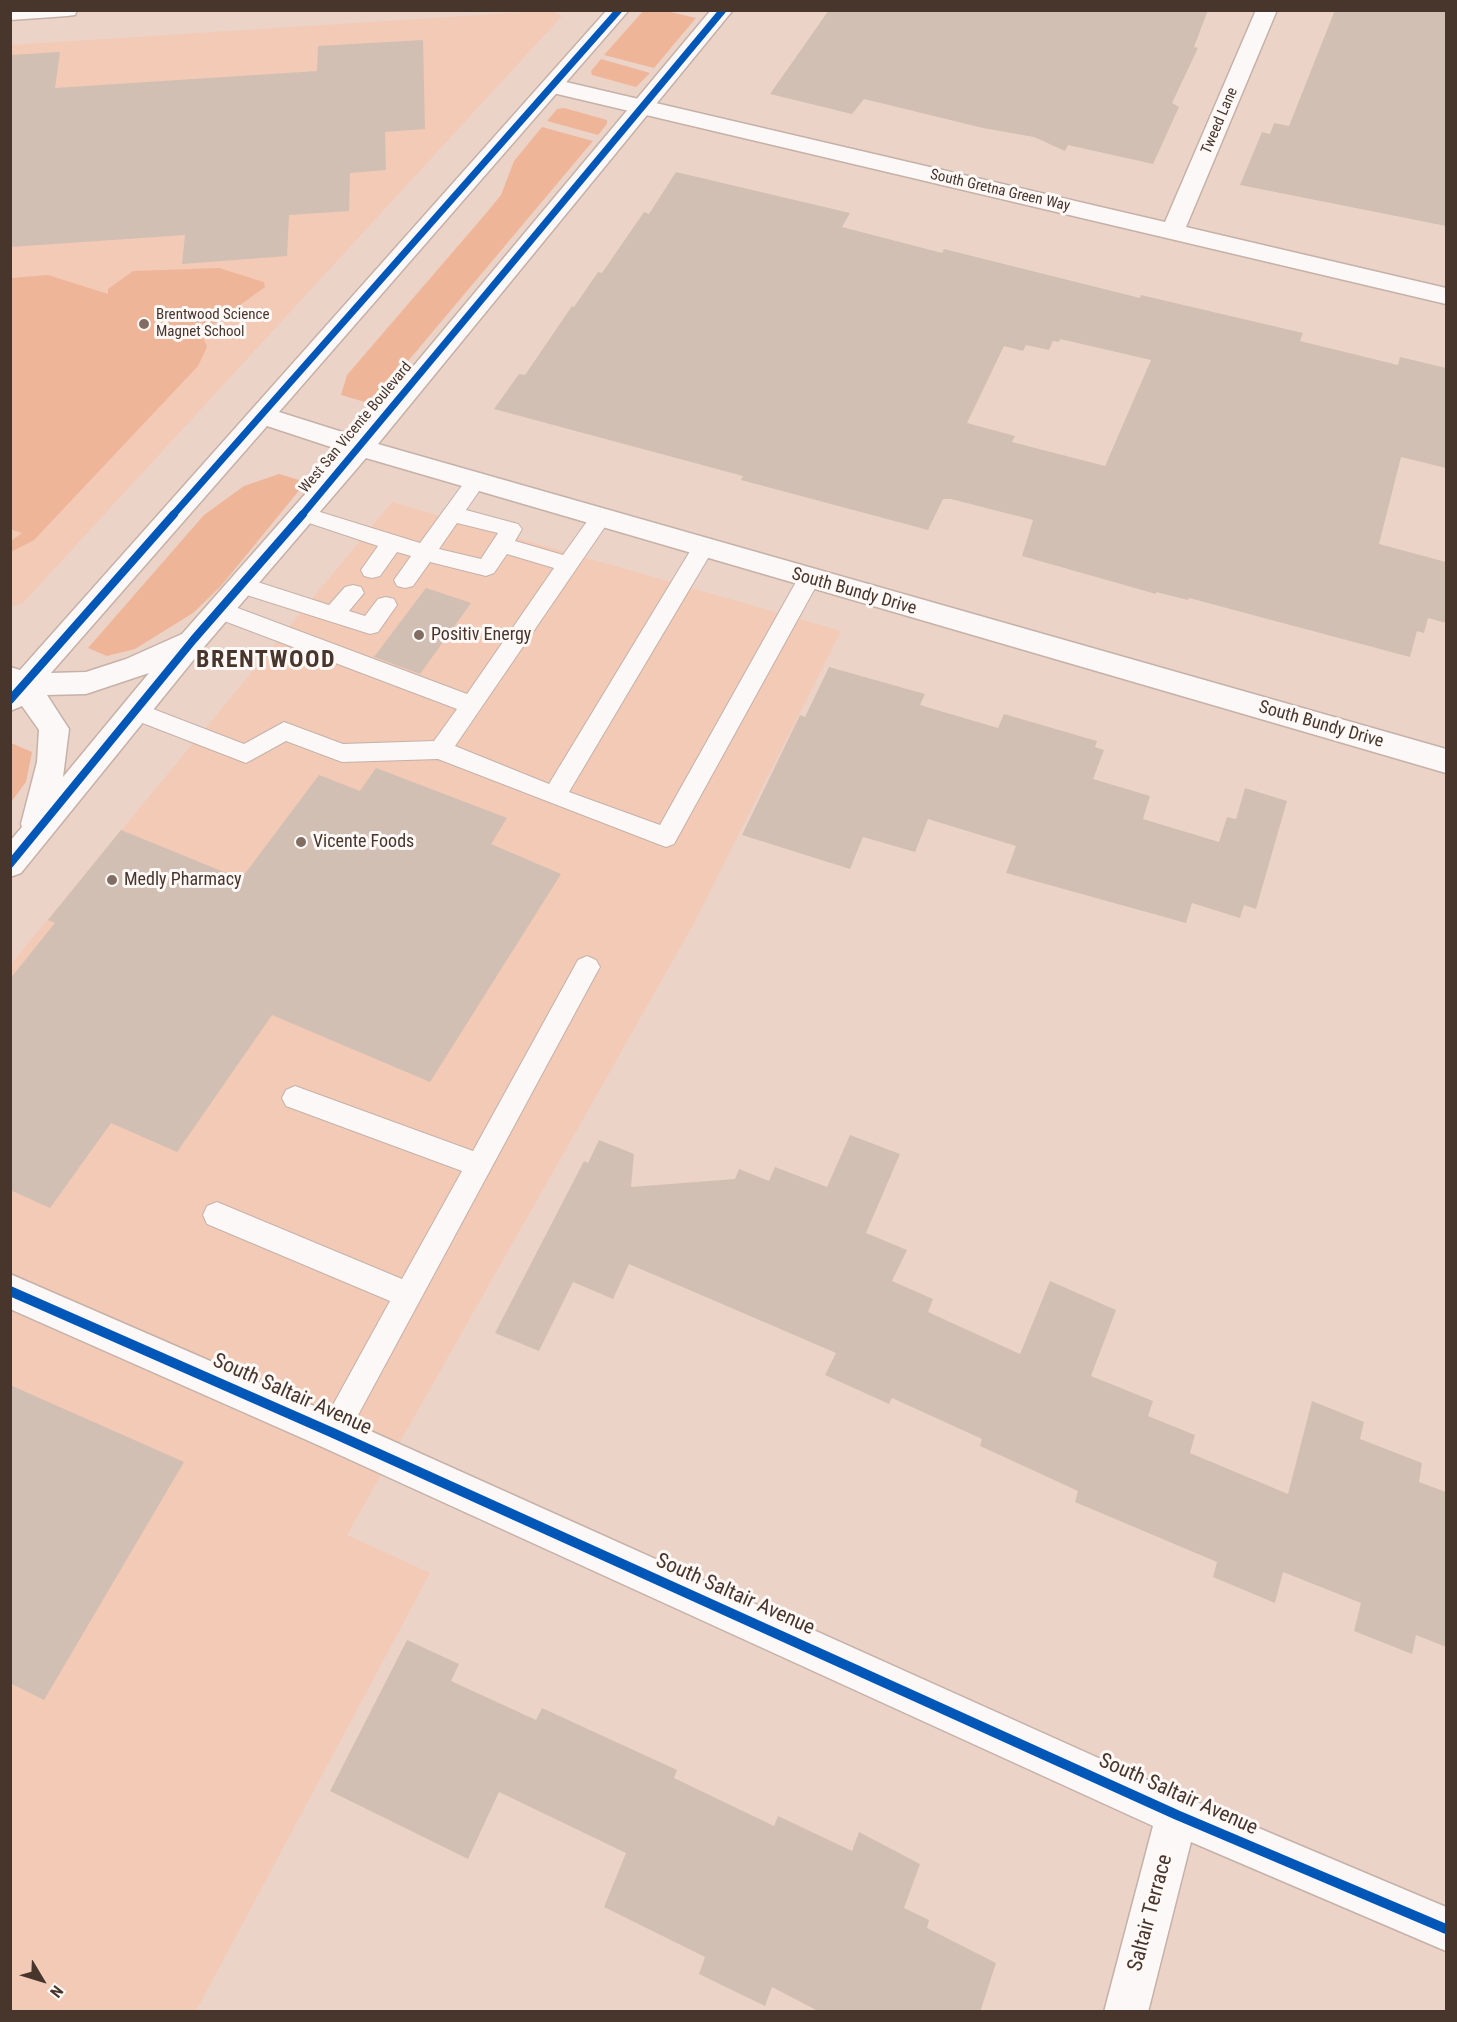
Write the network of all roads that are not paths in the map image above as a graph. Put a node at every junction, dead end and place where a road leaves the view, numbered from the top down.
1 (67, 10) edge
2 (619, 10) edge
3 (723, 10) edge
4 (1267, 10) edge
5 (10, 14) edge
6 (553, 86) junction
7 (643, 109) junction
8 (1173, 231) junction
9 (1446, 296) edge
10 (263, 416) junction
11 (360, 448) junction
12 (476, 481) junction
13 (304, 514) junction
14 (452, 514) junction
15 (600, 518) junction
16 (392, 542) junction
17 (502, 545) junction
18 (703, 548) junction
19 (425, 553) junction
20 (566, 564) junction
21 (372, 570) dead end
22 (809, 579) junction
23 (405, 580) dead end
24 (242, 585) junction
25 (353, 593) dead end
26 (386, 605) dead end
27 (219, 610) junction
28 (334, 614) junction
29 (194, 639) junction
30 (15, 688) edge
31 (472, 705) junction
32 (135, 711) junction
33 (440, 750) junction
34 (1446, 761) edge
35 (554, 796) junction
36 (33, 836) junction
37 (10, 864) edge
38 (587, 967) dead end
39 (295, 1098) dead end
40 (479, 1165) junction
41 (216, 1215) dead end
42 (10, 1291) edge
43 (408, 1295) junction
44 (333, 1433) junction
45 (1177, 1815) junction
46 (1446, 1929) edge
47 (1126, 2012) edge

1 - 5 street
2 - 6 street
3 - 7 street, West San Vicente Boulevard
4 - 8 street, Tweed Lane
6 - 7 street, South Gretna Green Way
6 - 10 street
7 - 8 street, South Gretna Green Way
7 - 11 street, West San Vicente Boulevard
8 - 9 street, South Gretna Green Way
10 - 11 street, South Bundy Drive
10 - 30 street
11 - 12 street, South Bundy Drive
11 - 13 street, West San Vicente Boulevard
12 - 14 lane
12 - 15 street, South Bundy Drive
13 - 16 lane
13 - 24 street, West San Vicente Boulevard
14 - 17 lane
14 - 19 lane
15 - 18 street, South Bundy Drive
15 - 20 lane
16 - 19 lane
16 - 21 lane
17 - 19 lane
17 - 20 lane
18 - 22 street, South Bundy Drive
18 - 35 lane
19 - 23 lane
20 - 31 lane
22 - 34 street, South Bundy Drive
22 - 35 lane
24 - 27 street, West San Vicente Boulevard
24 - 28 lane
25 - 28 lane
26 - 28 lane
27 - 29 street, West San Vicente Boulevard
27 - 31 lane
29 - 30 street
29 - 32 street, West San Vicente Boulevard
30 - 36 street
31 - 33 lane
32 - 33 lane
32 - 36 street, West San Vicente Boulevard
33 - 35 lane
36 - 37 street, West San Vicente Boulevard
38 - 40 lane
39 - 40 lane
40 - 43 lane
41 - 43 lane
42 - 44 street, South Saltair Avenue
43 - 44 lane
44 - 45 street, South Saltair Avenue
45 - 46 street, South Saltair Avenue
45 - 47 street, Saltair Terrace

